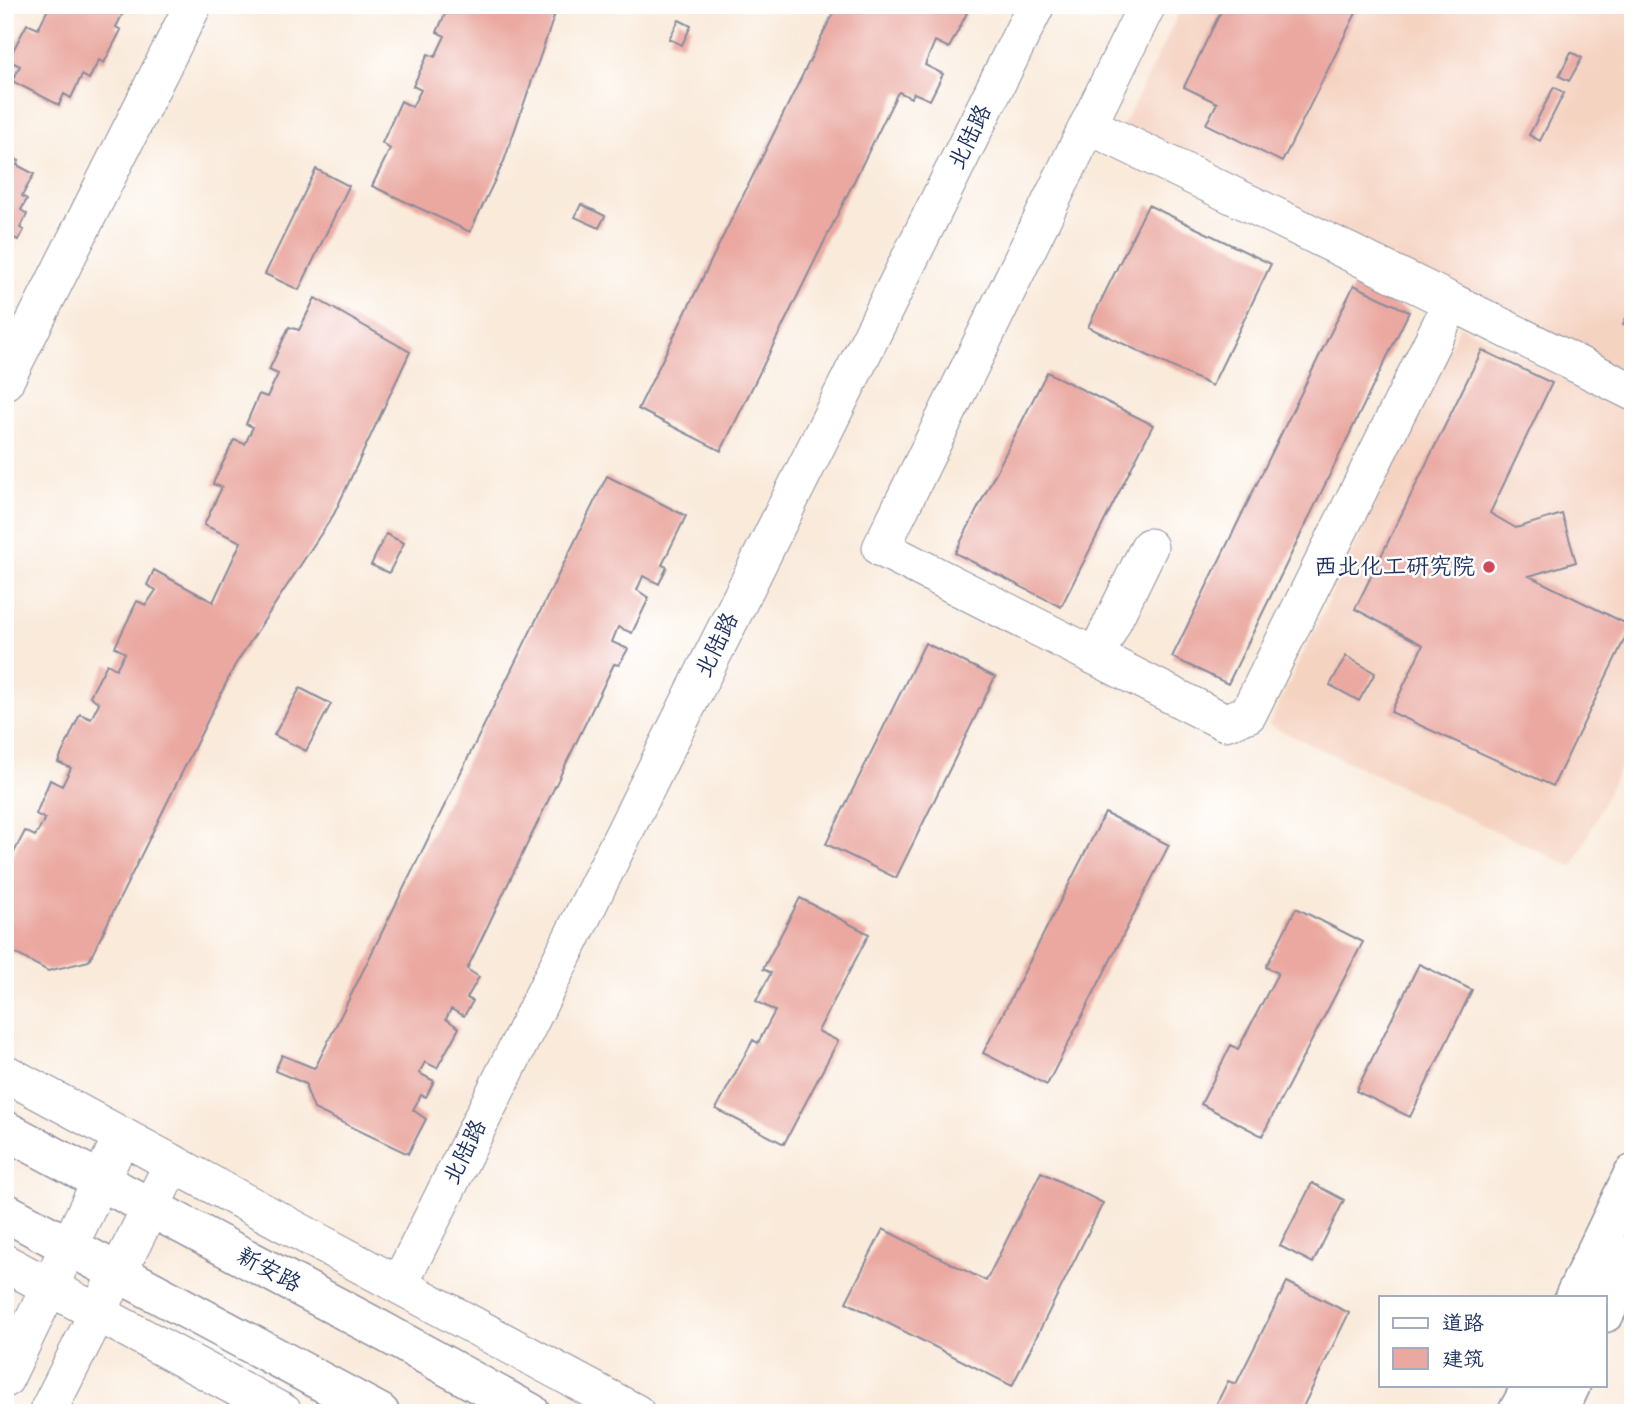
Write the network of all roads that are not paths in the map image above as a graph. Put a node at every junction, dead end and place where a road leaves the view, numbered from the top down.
1 (193, 5) edge
2 (1036, 5) edge
3 (1147, 5) edge
4 (1088, 125) junction
5 (1452, 302) junction
6 (5, 381) edge
7 (1633, 391) edge
8 (1149, 547) dead end
9 (1096, 656) junction
10 (5, 1073) edge
11 (5, 1130) edge
12 (122, 1136) junction
13 (173, 1163) junction
14 (1633, 1174) edge
15 (101, 1182) junction
16 (150, 1208) junction
17 (5, 1212) edge
18 (68, 1246) junction
19 (1633, 1254) edge
20 (5, 1264) edge
21 (118, 1271) junction
22 (399, 1285) junction
23 (49, 1287) junction
24 (1574, 1296) edge
25 (1606, 1311) edge
26 (98, 1313) junction
27 (5, 1379) edge
28 (1531, 1386) edge
29 (1571, 1386) edge
30 (47, 1413) edge
31 (284, 1413) edge
32 (380, 1413) edge
33 (531, 1413) edge
34 (636, 1413) edge
35 (1517, 1413) edge
36 (1558, 1413) edge

1 - 6 street
2 - 22 street, 北陆路
3 - 4 street
4 - 5 street
4 - 9 street
5 - 7 street
5 - 9 street
8 - 9 street
10 - 12 street
11 - 15 main road, 新安路
12 - 13 street
12 - 15 street
13 - 16 street
13 - 22 street
14 - 24 main road
15 - 16 main road, 新安路
15 - 18 street
16 - 21 street
16 - 33 main road, 新安路
17 - 18 main road
18 - 21 main road
18 - 23 street
19 - 25 main road
20 - 23 street
21 - 26 street
21 - 32 main road
22 - 34 street
23 - 26 street
23 - 27 street
26 - 30 street
26 - 31 street
28 - 35 main road
29 - 36 main road

